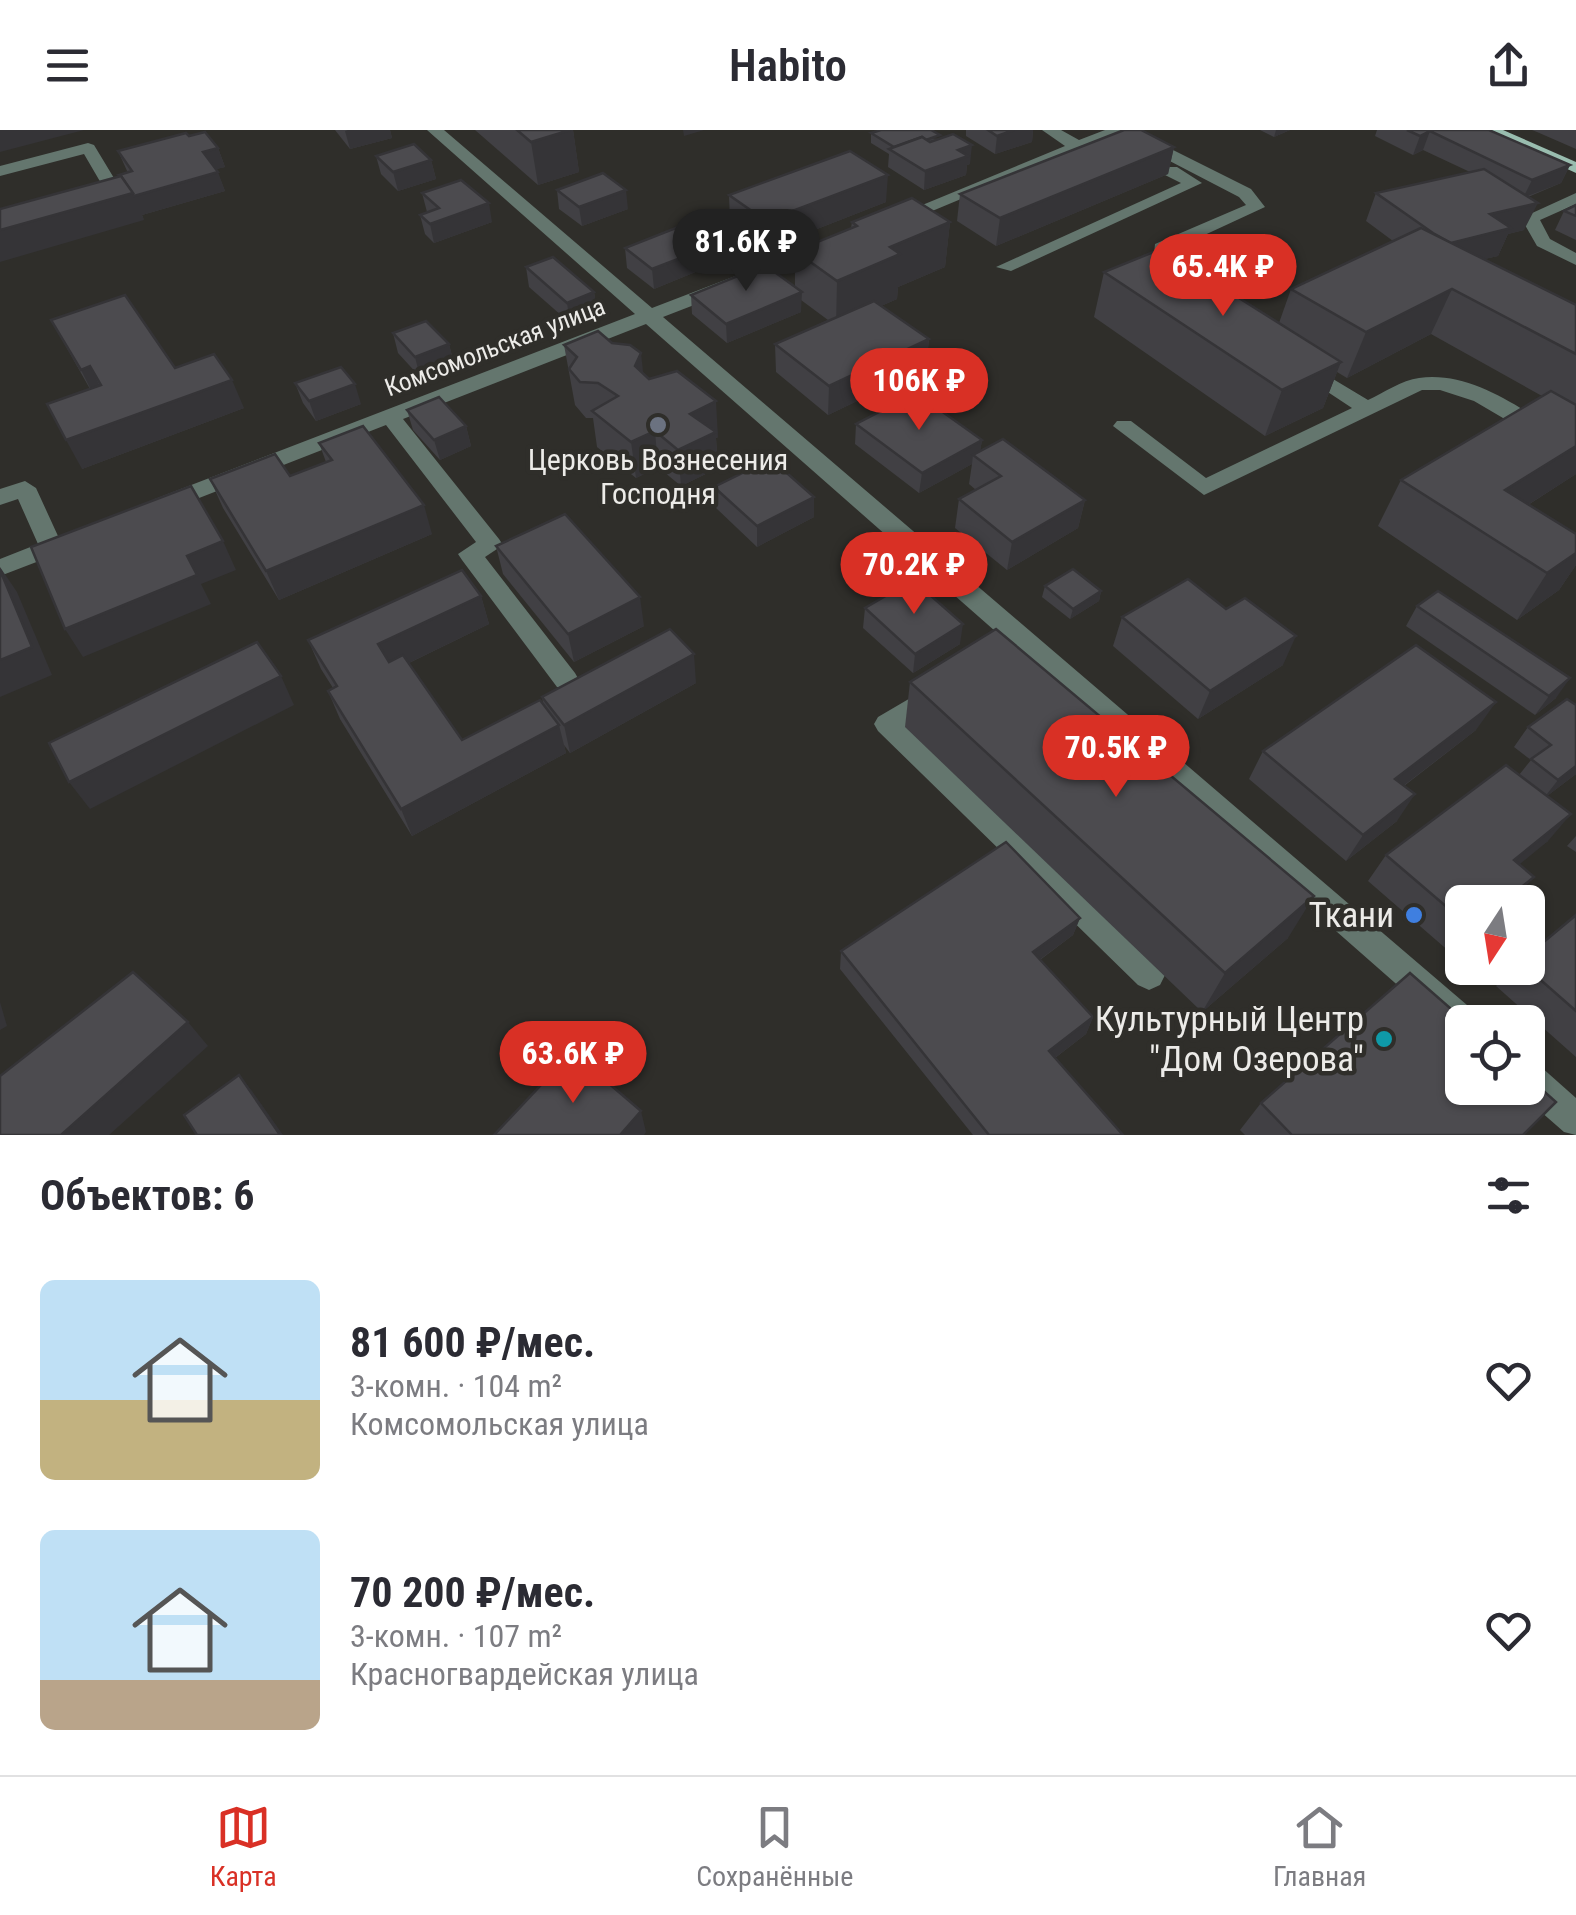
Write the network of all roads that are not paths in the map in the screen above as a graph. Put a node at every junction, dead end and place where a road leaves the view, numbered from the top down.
1 (436, 130) edge
2 (1050, 130) edge
3 (1490, 130) edge
4 (1115, 132) edge
5 (1079, 147) junction
6 (1576, 168) edge
7 (0, 170) edge
8 (1576, 198) edge
9 (77, 203) edge
10 (882, 225) edge
11 (846, 239) edge
12 (1576, 260) edge
13 (1005, 267) dead end
14 (1195, 286) edge
15 (648, 318) junction
16 (1287, 357) edge
17 (1367, 409) junction
18 (390, 416) junction
19 (1124, 426) dead end
20 (1576, 454) edge
21 (0, 497) edge
22 (140, 513) edge
23 (87, 534) edge
24 (51, 548) junction
25 (0, 568) edge
26 (566, 680) edge
27 (954, 682) edge
28 (1149, 975) dead end
29 (1445, 1006) edge
30 (1545, 1093) edge
31 (1576, 1120) edge

1 - 15 street
2 - 5 street
3 - 6 main road
4 - 5 street
4 - 13 street
4 - 14 street
5 - 10 street
7 - 9 street
8 - 12 street
11 - 15 street, Комсомольская улица
15 - 18 street, Комсомольская улица
15 - 29 street
16 - 17 street
17 - 19 street
17 - 20 street
18 - 22 street, Комсомольская улица
18 - 26 street
21 - 24 street
23 - 24 street
24 - 25 street
27 - 28 street
30 - 31 street

